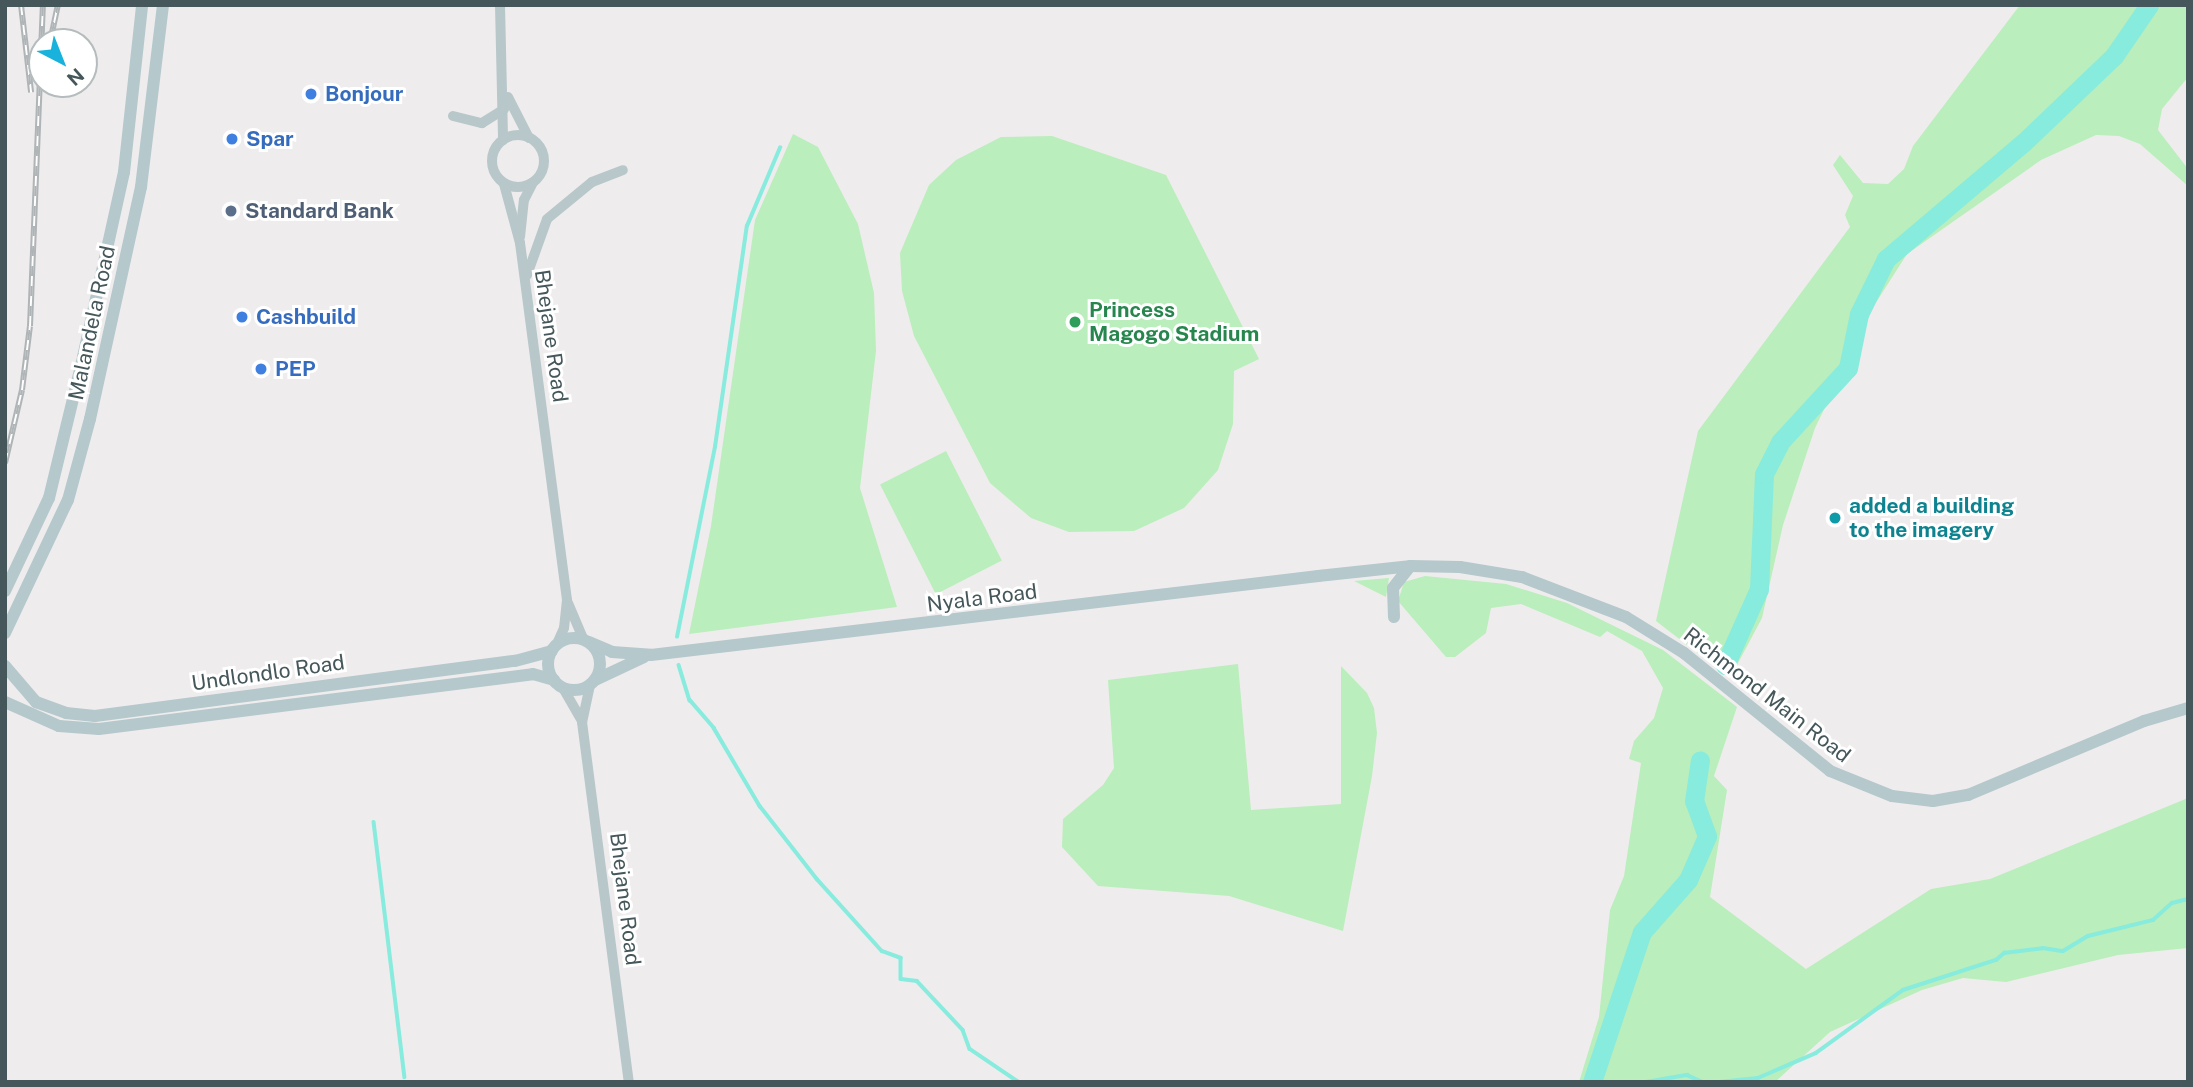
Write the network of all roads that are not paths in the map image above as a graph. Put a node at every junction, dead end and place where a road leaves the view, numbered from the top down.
1 (142, 5) edge
2 (163, 5) edge
3 (500, 5) edge
4 (505, 88) junction
5 (504, 110) junction
6 (453, 117) dead end
7 (530, 138) junction
8 (503, 140) junction
9 (623, 170) dead end
10 (533, 182) junction
11 (504, 184) junction
12 (520, 243) junction
13 (526, 293) junction
14 (1411, 566) junction
15 (1318, 576) joint
16 (5, 591) edge
17 (567, 600) junction
18 (1394, 617) dead end
19 (5, 633) edge
20 (586, 641) junction
21 (554, 648) junction
22 (651, 655) junction
23 (5, 667) edge
24 (5, 674) edge
25 (593, 682) junction
26 (559, 684) junction
27 (5, 702) edge
28 (2188, 708) edge
29 (582, 722) junction
30 (629, 1082) edge

1 - 16 main road, Malandela Road
2 - 19 main road, Malandela Road
3 - 4 street
4 - 5 street
4 - 7 street
5 - 6 street
5 - 8 street
7 - 8 street
7 - 10 street
8 - 11 street
9 - 13 street
10 - 11 street
10 - 12 street, Bhejane Road
11 - 12 street, Bhejane Road
12 - 13 street, Bhejane Road
13 - 17 street, Bhejane Road
14 - 15 main road, Richmond Main Road
14 - 18 main road
14 - 28 main road, Richmond Main Road
15 - 22 main road, Nyala Road
17 - 20 street, Bhejane Road
17 - 21 street, Bhejane Road
20 - 21 main road
20 - 22 main road, Nyala Road
20 - 25 main road
21 - 23 main road, Undlondlo Road
21 - 26 main road
22 - 25 main road, Nyala Road
23 - 24 main road
25 - 26 main road
25 - 29 street, Bhejane Road
26 - 27 main road, Undlondlo Road
26 - 29 street, Bhejane Road
29 - 30 street, Bhejane Road

